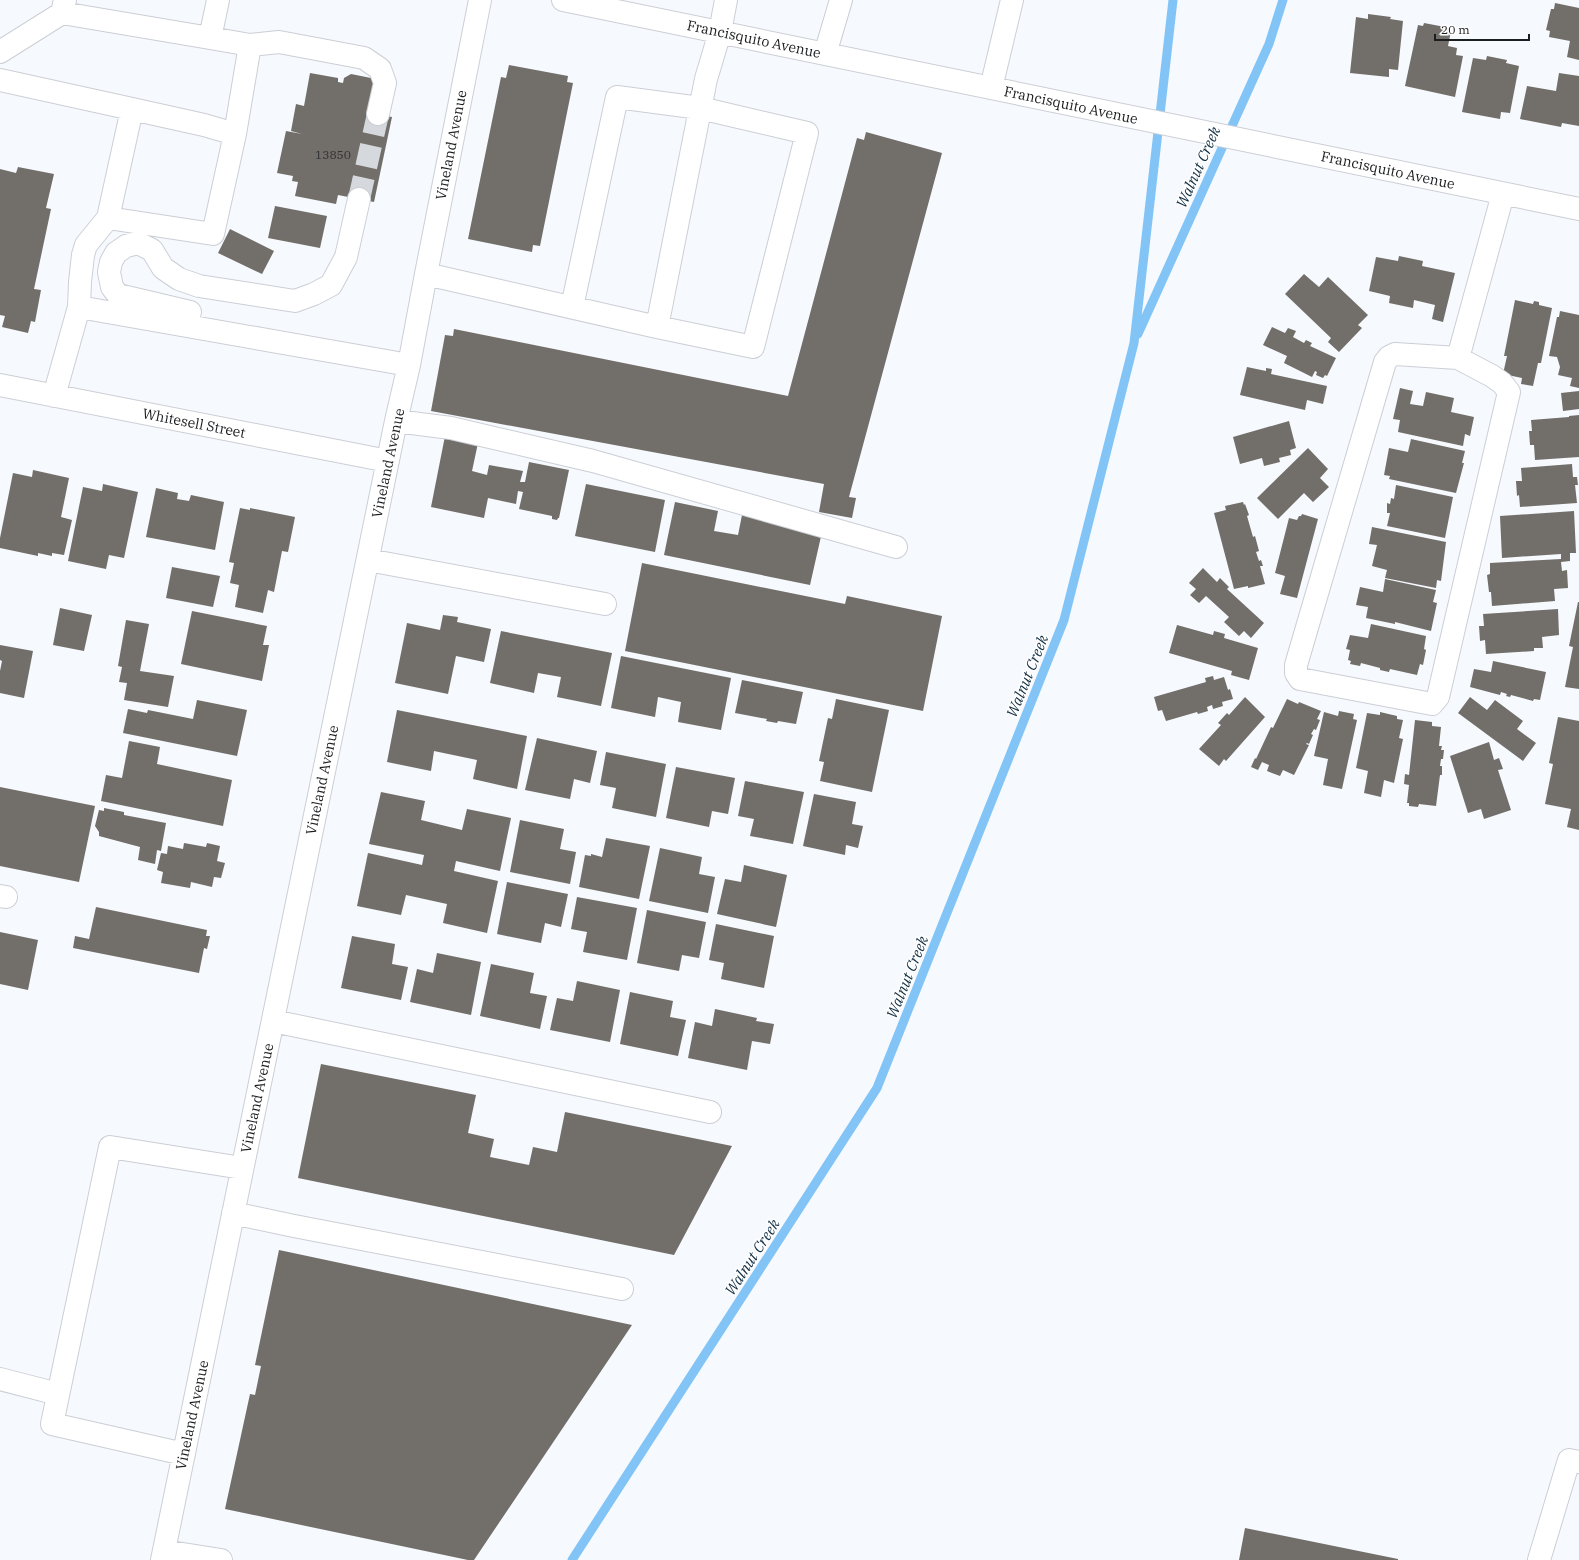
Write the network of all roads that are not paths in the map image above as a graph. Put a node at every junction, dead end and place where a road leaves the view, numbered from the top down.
1 (218, 0) edge
2 (480, 0) edge
3 (563, 0) edge
4 (726, 0) edge
5 (841, 0) edge
6 (1012, 0) edge
7 (64, 7) edge
8 (720, 32) junction
9 (210, 38) junction
10 (250, 45) junction
11 (0, 52) edge
12 (825, 54) junction
13 (0, 80) edge
14 (991, 88) junction
15 (700, 108) junction
16 (132, 109) junction
17 (378, 114) tunnel mouth
18 (236, 134) junction
19 (1503, 194) junction
20 (360, 199) tunnel mouth
21 (1579, 210) edge
22 (108, 218) junction
23 (151, 225) junction
24 (163, 268) junction
25 (426, 274) junction
26 (79, 307) junction
27 (572, 307) junction
28 (656, 327) junction
29 (277, 341) junction
30 (1458, 358) junction
31 (409, 365) junction
32 (0, 385) edge
33 (54, 396) junction
34 (396, 421) junction
35 (388, 461) junction
36 (896, 546) dead end
37 (368, 560) junction
38 (605, 604) dead end
39 (273, 1021) junction
40 (710, 1112) dead end
41 (242, 1168) junction
42 (233, 1212) junction
43 (622, 1289) dead end
44 (0, 1379) edge
45 (58, 1394) junction
46 (184, 1454) junction
47 (1579, 1462) edge
48 (163, 1555) edge
49 (221, 1560) edge
50 (1539, 1560) edge

1 - 9 street
2 - 25 street, Vineland Avenue
3 - 8 street, Francisquito Avenue
4 - 8 street
5 - 12 street
6 - 14 street
7 - 9 street
7 - 11 street
8 - 12 street, Francisquito Avenue
8 - 15 street
9 - 10 street
10 - 17 street
10 - 18 street
12 - 14 street, Francisquito Avenue
13 - 16 street
14 - 19 street, Francisquito Avenue
15 - 27 street
15 - 28 street
15 - 28 street
16 - 18 street
16 - 22 street
18 - 23 street
19 - 21 street, Francisquito Avenue
19 - 30 street
20 - 24 street
22 - 23 street
22 - 26 street
23 - 24 street
24 - 29 street
25 - 27 street
25 - 31 street, Vineland Avenue
26 - 29 street
26 - 33 street
27 - 28 street
29 - 31 street
30 - 30 street
31 - 34 street, Vineland Avenue
32 - 33 street, Whitesell Street
33 - 35 street, Whitesell Street
34 - 35 street, Vineland Avenue
34 - 36 street
35 - 37 street, Vineland Avenue
37 - 38 street
37 - 39 street, Vineland Avenue
39 - 40 street
39 - 41 street, Vineland Avenue
41 - 42 street, Vineland Avenue
41 - 45 street
42 - 43 street
42 - 46 street, Vineland Avenue
44 - 45 street
45 - 46 street
46 - 48 street, Vineland Avenue
47 - 50 street
48 - 49 street

